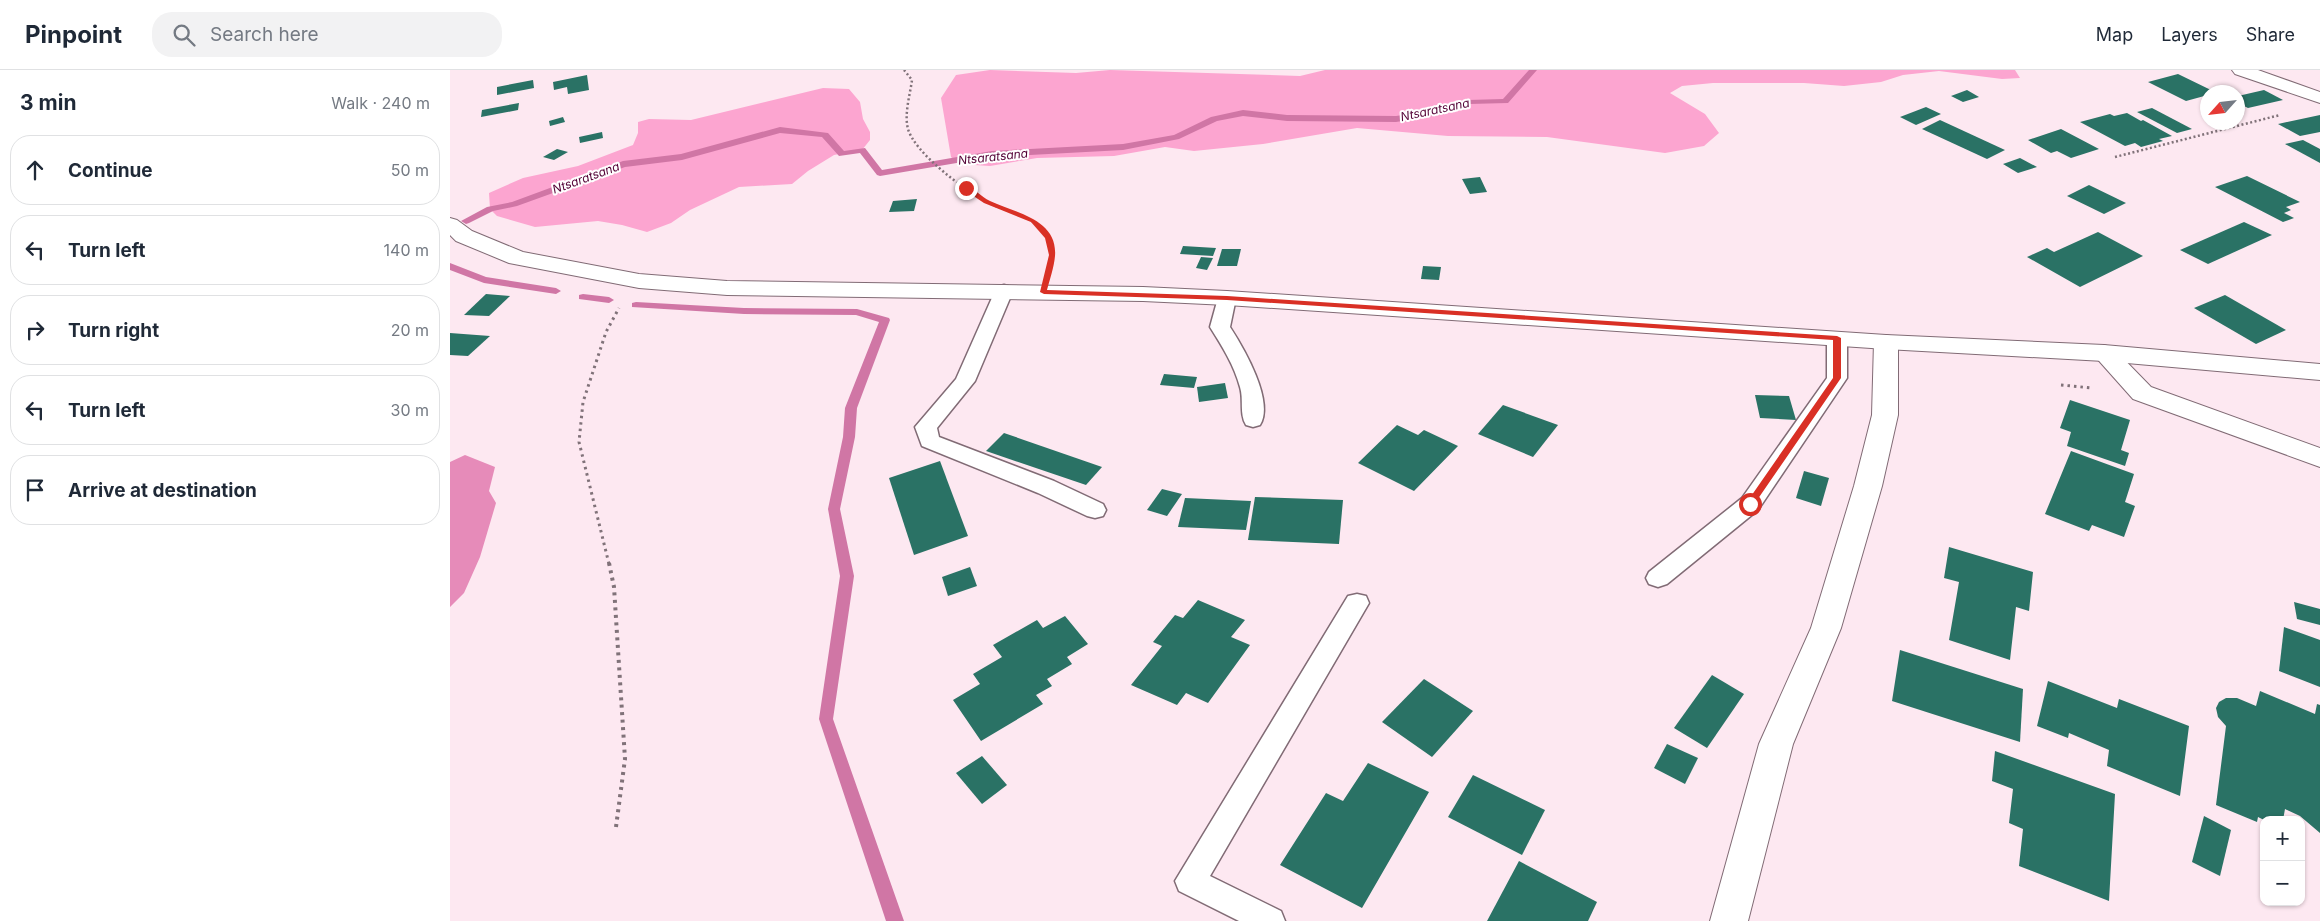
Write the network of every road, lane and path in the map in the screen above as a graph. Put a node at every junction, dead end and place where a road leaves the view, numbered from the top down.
1 (904, 70) edge
2 (2241, 70) edge
3 (2320, 98) edge
4 (2286, 114) dead end
5 (2114, 157) dead end
6 (450, 224) edge
7 (639, 281) junction
8 (1004, 291) junction
9 (1044, 292) junction
10 (1227, 298) junction
11 (1837, 338) junction
12 (1886, 342) junction
13 (2104, 353) junction
14 (2320, 372) edge
15 (1252, 420) dead end
16 (2320, 458) edge
17 (1095, 510) dead end
18 (1658, 578) dead end
19 (1357, 603) dead end
20 (616, 827) dead end
21 (1270, 921) edge
22 (1729, 921) edge

1 - 9 path
2 - 3 main road
4 - 5 path
6 - 7 main road
7 - 8 main road
7 - 20 path
8 - 9 main road
8 - 17 lane
9 - 10 main road
10 - 11 main road
10 - 15 lane
11 - 12 main road
11 - 18 lane
12 - 13 main road
12 - 22 main road
13 - 14 main road
13 - 16 main road
19 - 21 lane

